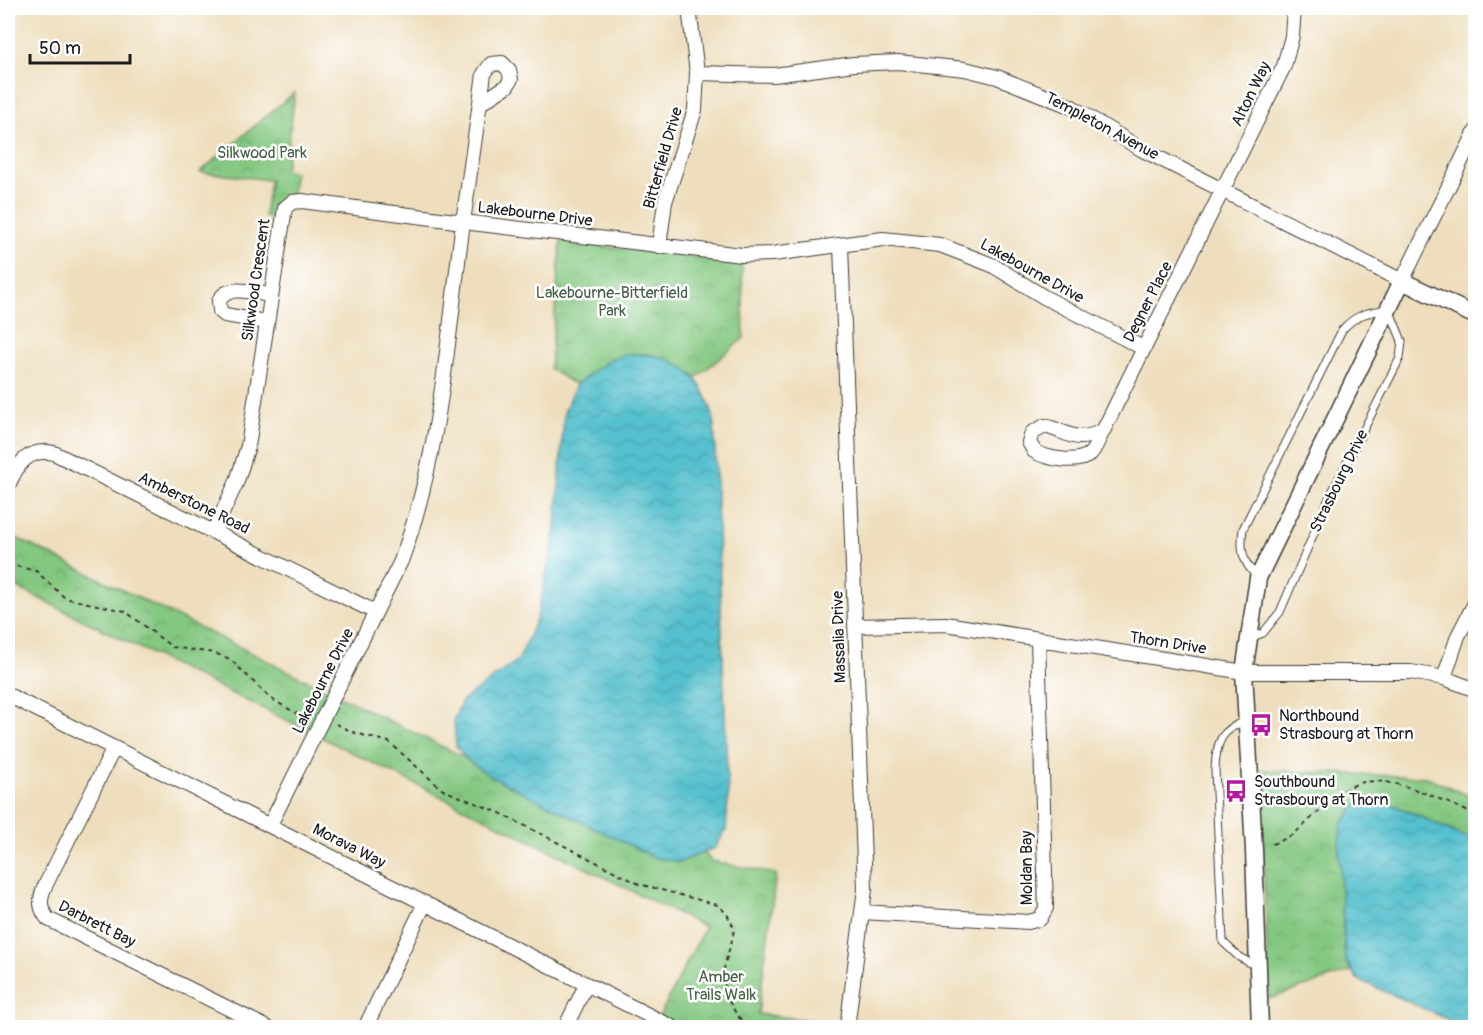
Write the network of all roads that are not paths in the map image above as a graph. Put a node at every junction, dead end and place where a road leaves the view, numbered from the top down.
1 (689, 8) edge
2 (1294, 8) edge
3 (697, 73) junction
4 (482, 103) dead end
5 (1476, 131) edge
6 (1223, 189) junction
7 (463, 222) junction
8 (841, 245) junction
9 (659, 246) junction
10 (1402, 281) junction
11 (270, 295) junction
12 (1389, 309) junction
13 (1476, 316) edge
14 (266, 322) junction
15 (1143, 348) junction
16 (1103, 431) junction
17 (8, 486) edge
18 (214, 531) junction
19 (1258, 578) junction
20 (1476, 601) edge
21 (375, 612) junction
22 (855, 626) junction
23 (1038, 639) junction
24 (1247, 639) junction
25 (1244, 672) junction
26 (1444, 678) junction
27 (1476, 690) edge
28 (8, 695) edge
29 (1247, 720) junction
30 (114, 748) junction
31 (270, 825) junction
32 (425, 903) junction
33 (862, 912) junction
34 (1258, 967) junction
35 (586, 985) junction
36 (268, 1028) edge
37 (365, 1028) edge
38 (565, 1028) edge
39 (674, 1028) edge
40 (847, 1028) edge
41 (1260, 1028) edge

1 - 3 street, Bitterfield Drive
2 - 6 street, Alton Way
3 - 6 street, Templeton Avenue
3 - 9 street, Bitterfield Drive
4 - 7 street
5 - 10 street
6 - 10 street, Templeton Avenue
6 - 15 street, Degner Place
7 - 9 street, Lakebourne Drive
7 - 11 street, Silkwood Crescent
7 - 21 street, Lakebourne Drive
8 - 9 street, Lakebourne Drive
8 - 15 street, Lakebourne Drive
8 - 22 street, Massalia Drive
10 - 12 street, Strasbourg Drive
10 - 13 street, Templeton Avenue
11 - 14 street, Silkwood Crescent
11 - 14 street
12 - 19 street, Strasbourg Drive
12 - 19 lane
12 - 24 lane, Strasbourg Drive
14 - 18 street, Silkwood Crescent
15 - 16 street, Degner Place
16 - 16 street, Degner Place
17 - 18 street, Amberstone Road
18 - 21 street, Amberstone Road
19 - 24 street, Strasbourg Drive
20 - 26 street
21 - 31 street, Lakebourne Drive
22 - 23 street, Thorn Drive
22 - 33 street, Massalia Drive
23 - 25 street, Thorn Drive
23 - 33 street, Moldan Bay
24 - 25 street, Strasbourg Drive
25 - 26 street, Thorn Drive
25 - 29 street, Strasbourg Drive
26 - 27 street, Thorn Drive
28 - 30 street, Morava Way
29 - 34 street, Strasbourg Drive
29 - 34 lane
30 - 31 street, Morava Way
30 - 36 street, Darbrett Bay
31 - 32 street, Morava Way
32 - 35 street, Morava Way
32 - 37 street
33 - 40 street, Massalia Drive
34 - 41 street, Strasbourg Drive
35 - 38 street
35 - 39 street, Morava Way

